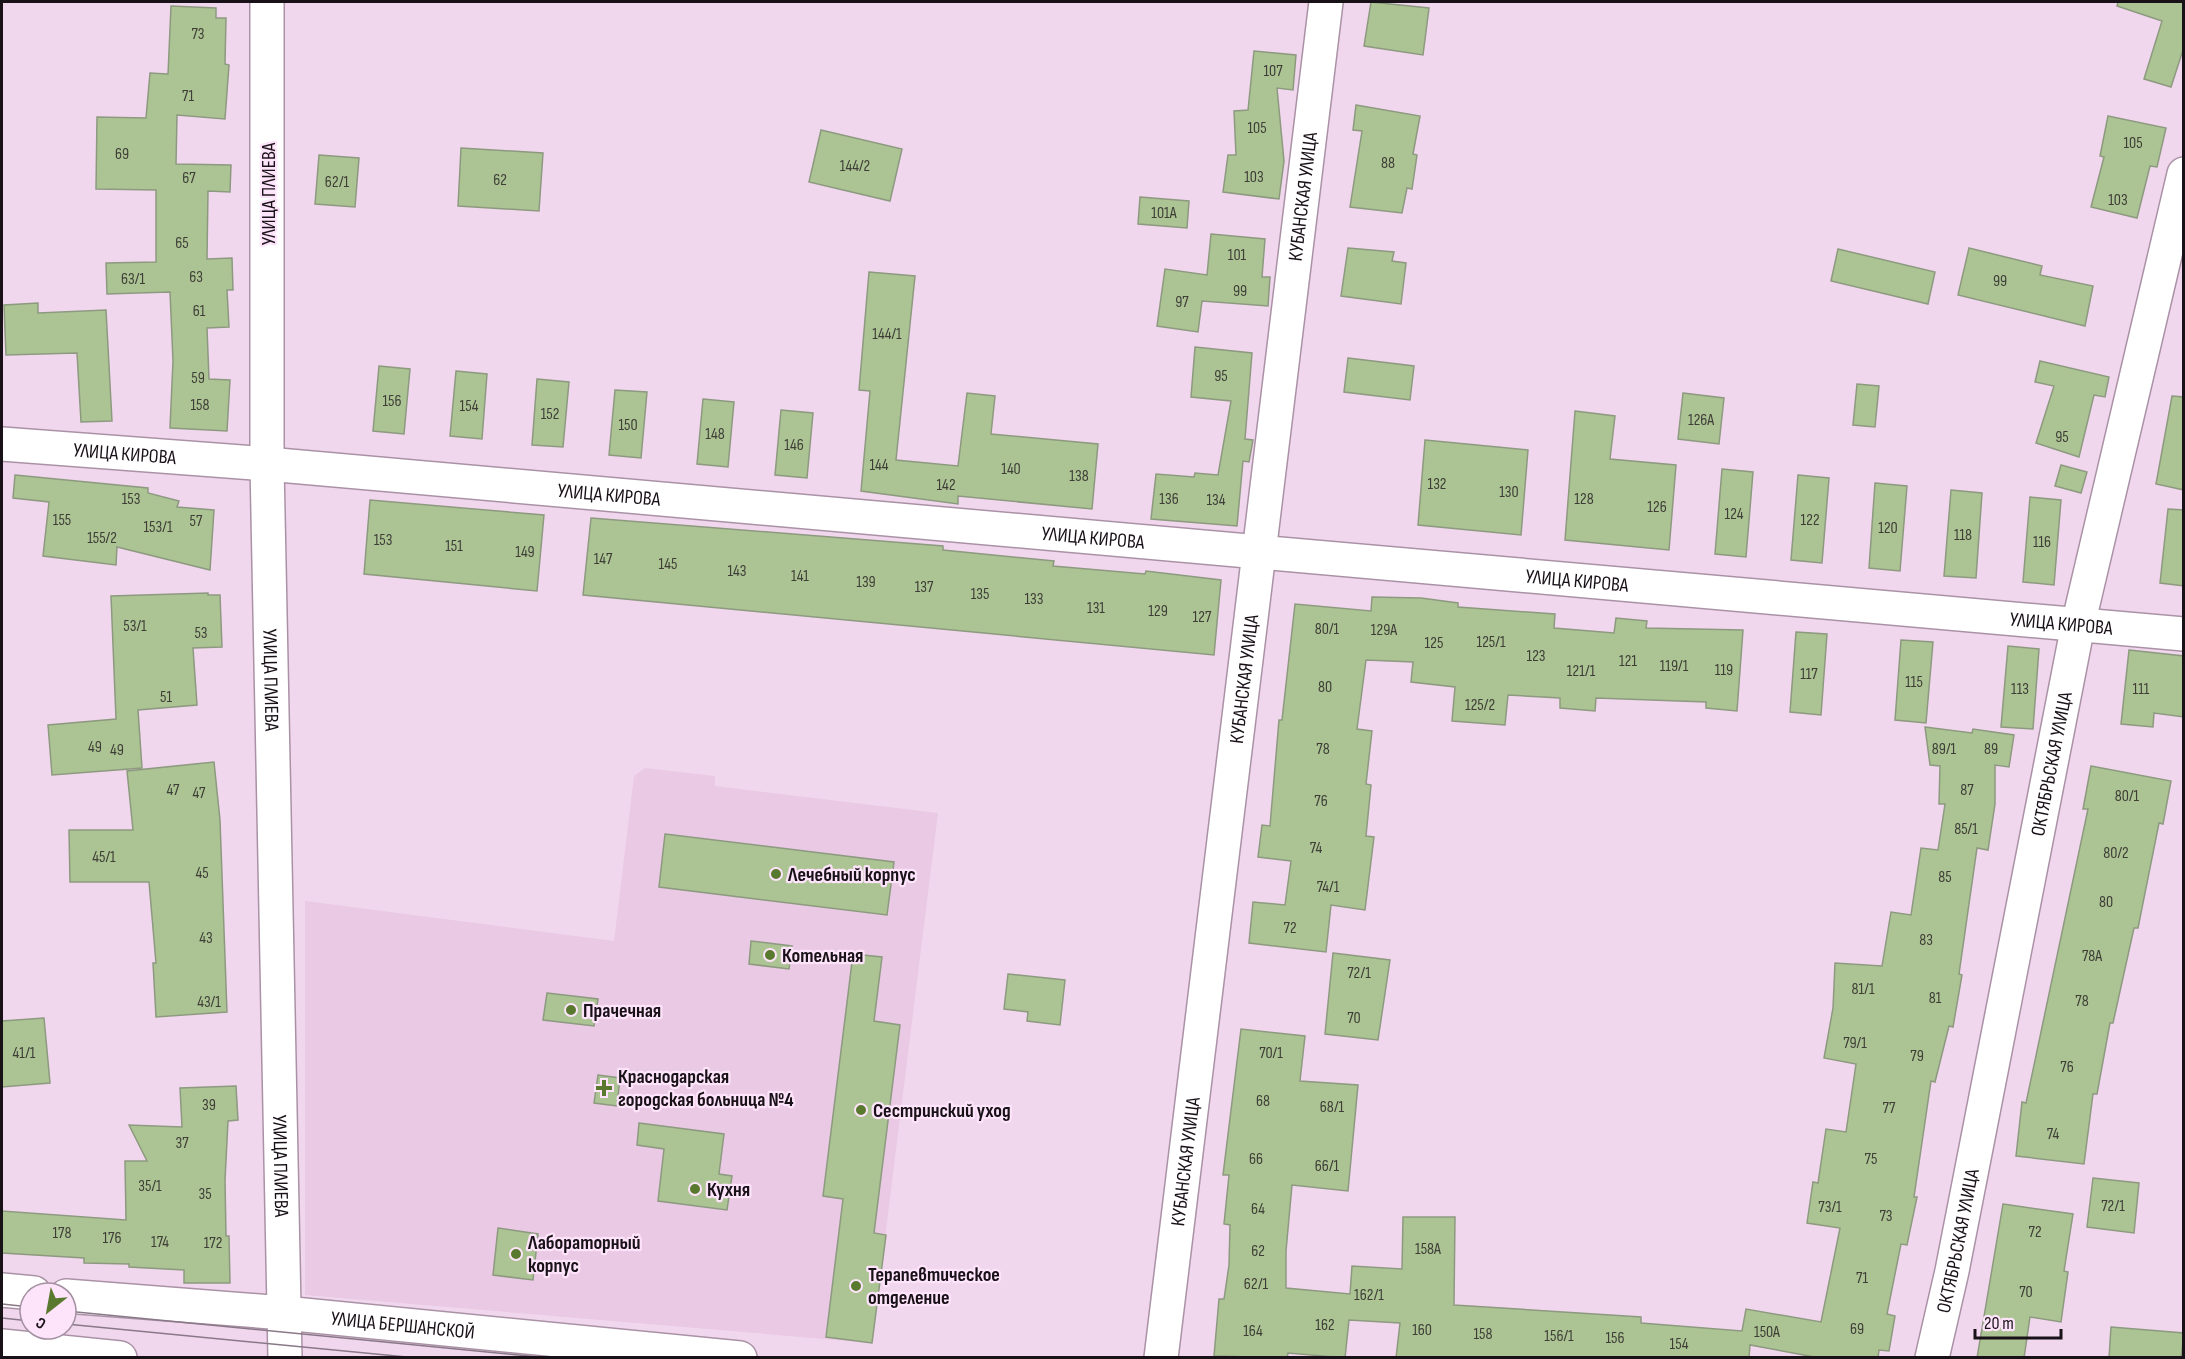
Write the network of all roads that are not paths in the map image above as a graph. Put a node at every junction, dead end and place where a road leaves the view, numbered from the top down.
1 (267, 2) edge
2 (1326, 2) edge
3 (2184, 174) edge
4 (2, 444) edge
5 (267, 464) junction
6 (1258, 553) junction
7 (2078, 625) junction
8 (2184, 634) edge
9 (2, 1290) edge
10 (18, 1292) edge
11 (78, 1297) edge
12 (284, 1313) junction
13 (2, 1346) edge
14 (120, 1358) edge
15 (285, 1358) edge
16 (740, 1358) edge
17 (1161, 1358) edge
18 (1932, 1358) edge

1 - 5 street, УЛИЦА ПЛИЕВА
2 - 6 street, КУБАНСКАЯ УЛИЦА
3 - 7 street, ОКТЯБРЬСКАЯ УЛИЦА
4 - 5 street, УЛИЦА КИРОВА
5 - 6 street, УЛИЦА КИРОВА
5 - 12 street, УЛИЦА ПЛИЕВА
6 - 7 street, УЛИЦА КИРОВА
6 - 17 street, КУБАНСКАЯ УЛИЦА
7 - 8 street, УЛИЦА КИРОВА
7 - 18 street, ОКТЯБРЬСКАЯ УЛИЦА
9 - 10 street
11 - 12 street, УЛИЦА БЕРШАНСКОЙ
12 - 15 street, УЛИЦА ПЛИЕВА
12 - 16 street, УЛИЦА БЕРШАНСКОЙ
13 - 14 street

